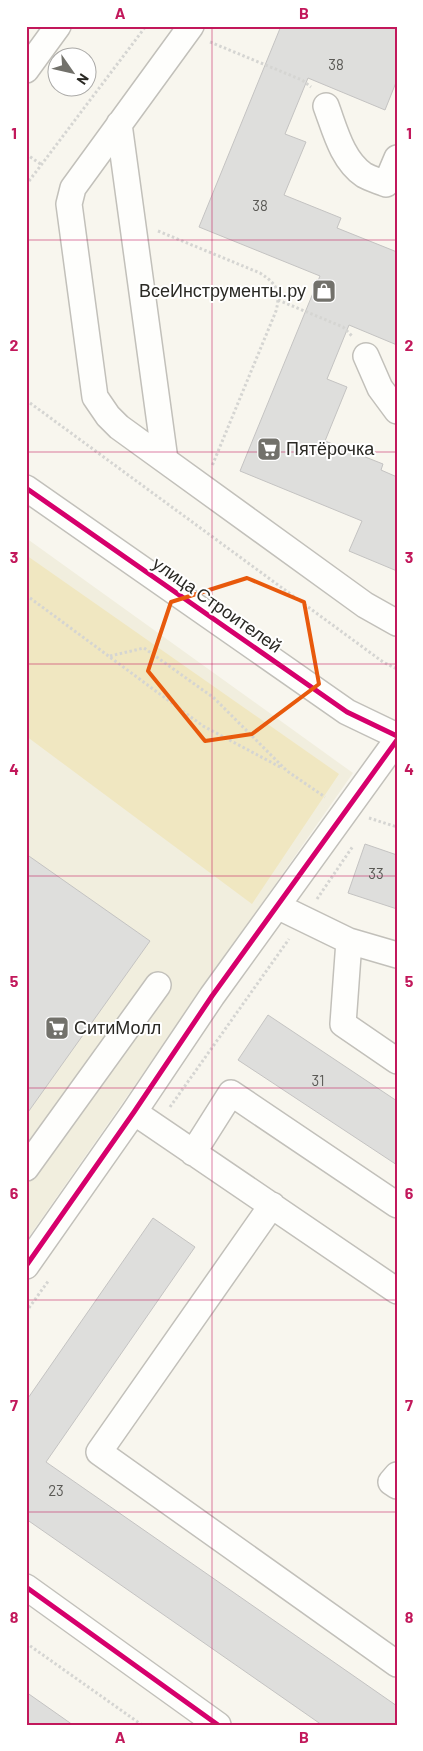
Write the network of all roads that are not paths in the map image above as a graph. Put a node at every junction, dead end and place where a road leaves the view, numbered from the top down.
1 (58, 26) edge
2 (189, 30) edge
3 (26, 70) edge
4 (326, 106) road end
5 (119, 124) junction
6 (397, 158) edge
7 (391, 186) edge
8 (366, 356) road end
9 (397, 411) edge
10 (165, 460) junction
11 (26, 488) edge
12 (397, 623) edge
13 (397, 738) edge
14 (277, 906) junction
15 (349, 940) junction
16 (397, 955) edge
17 (158, 985) dead end
18 (397, 1061) edge
19 (134, 1112) junction
20 (193, 1153) junction
21 (26, 1168) edge
22 (272, 1205) junction
23 (397, 1205) edge
24 (26, 1266) edge
25 (397, 1291) edge
26 (397, 1475) edge
27 (397, 1486) edge
28 (26, 1587) edge
29 (397, 1664) edge
30 (218, 1725) edge

1 - 3 street
2 - 5 street
4 - 7 street
5 - 10 street
5 - 10 street
6 - 7 street
8 - 9 street
10 - 12 street
11 - 13 street, улица Строителей
13 - 14 street
14 - 15 street
14 - 19 street
15 - 16 street
15 - 18 street
17 - 21 street
19 - 20 street
19 - 24 street
20 - 22 street
20 - 23 street
22 - 25 street
22 - 29 street
26 - 27 street
28 - 30 street

